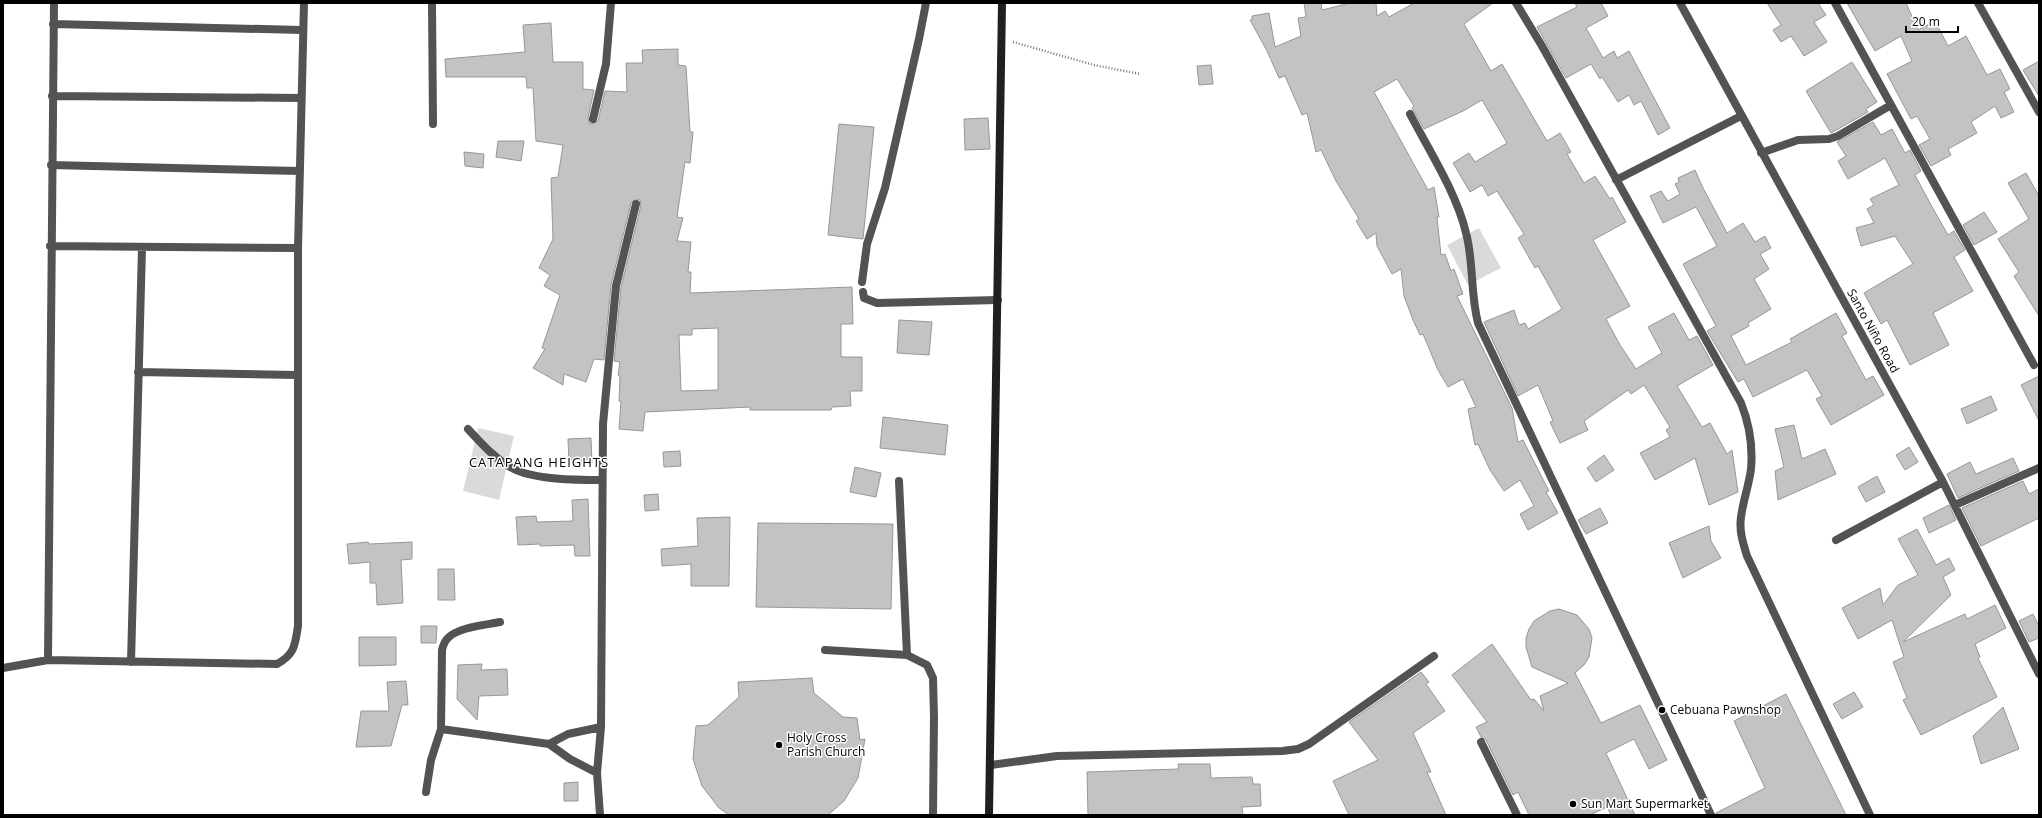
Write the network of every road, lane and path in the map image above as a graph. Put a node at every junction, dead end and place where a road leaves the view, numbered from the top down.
1 (54, 3) edge
2 (304, 3) edge
3 (432, 3) edge
4 (611, 3) edge
5 (926, 3) edge
6 (1002, 3) edge
7 (1516, 3) edge
8 (1680, 3) edge
9 (1835, 3) edge
10 (1978, 3) edge
11 (53, 24) junction
12 (302, 30) junction
13 (1001, 39) junction
14 (1140, 74) dead end
15 (52, 96) junction
16 (301, 98) junction
17 (1891, 105) junction
18 (2039, 112) edge
19 (1410, 114) dead end
20 (1741, 116) junction
21 (593, 120) dead end
22 (433, 124) dead end
23 (1761, 153) junction
24 (52, 165) junction
25 (300, 171) junction
26 (1616, 180) junction
27 (636, 204) dead end
28 (50, 246) junction
29 (142, 248) junction
30 (298, 248) junction
31 (862, 282) dead end
32 (863, 292) dead end
33 (998, 300) junction
34 (2034, 366) dead end
35 (138, 372) junction
36 (298, 375) junction
37 (468, 429) dead end
38 (2039, 468) edge
39 (602, 480) junction
40 (899, 481) dead end
41 (1943, 482) junction
42 (1955, 505) junction
43 (1836, 540) dead end
44 (500, 622) dead end
45 (826, 650) dead end
46 (907, 655) junction
47 (1434, 656) dead end
48 (48, 660) junction
49 (132, 662) junction
50 (3, 668) edge
51 (2039, 674) edge
52 (601, 727) junction
53 (441, 729) junction
54 (1481, 742) dead end
55 (549, 744) junction
56 (991, 765) junction
57 (597, 773) junction
58 (426, 792) dead end
59 (600, 815) edge
60 (933, 815) edge
61 (989, 815) edge
62 (1517, 815) edge
63 (1711, 815) edge
64 (1870, 815) edge

1 - 11 street
2 - 12 street
3 - 22 street
4 - 21 street
5 - 31 street
6 - 13 street
7 - 26 street
8 - 20 street, Santo Niño Road
9 - 17 street
10 - 18 street
11 - 12 street
11 - 15 street
12 - 16 street
13 - 14 path
13 - 33 street
15 - 16 street
15 - 24 street
16 - 25 street
17 - 23 street
17 - 34 street
19 - 63 street
20 - 23 street, Santo Niño Road
20 - 26 street
23 - 41 street, Santo Niño Road
24 - 25 street
24 - 28 street
25 - 30 street
26 - 64 street
27 - 39 street
28 - 29 street
28 - 48 street
29 - 30 street
29 - 35 street
30 - 36 street
32 - 33 street
33 - 56 street
35 - 36 street
35 - 49 street
36 - 49 street
37 - 39 street
38 - 42 street
39 - 52 street
40 - 46 street
41 - 42 street, Santo Niño Road
41 - 43 street
42 - 51 street, Santo Niño Road
44 - 53 street
45 - 46 street
46 - 60 street
47 - 56 street
48 - 49 street
48 - 50 street
52 - 55 street
52 - 57 street
53 - 55 street
53 - 58 street
54 - 62 street
55 - 57 street
56 - 61 street
57 - 59 street

